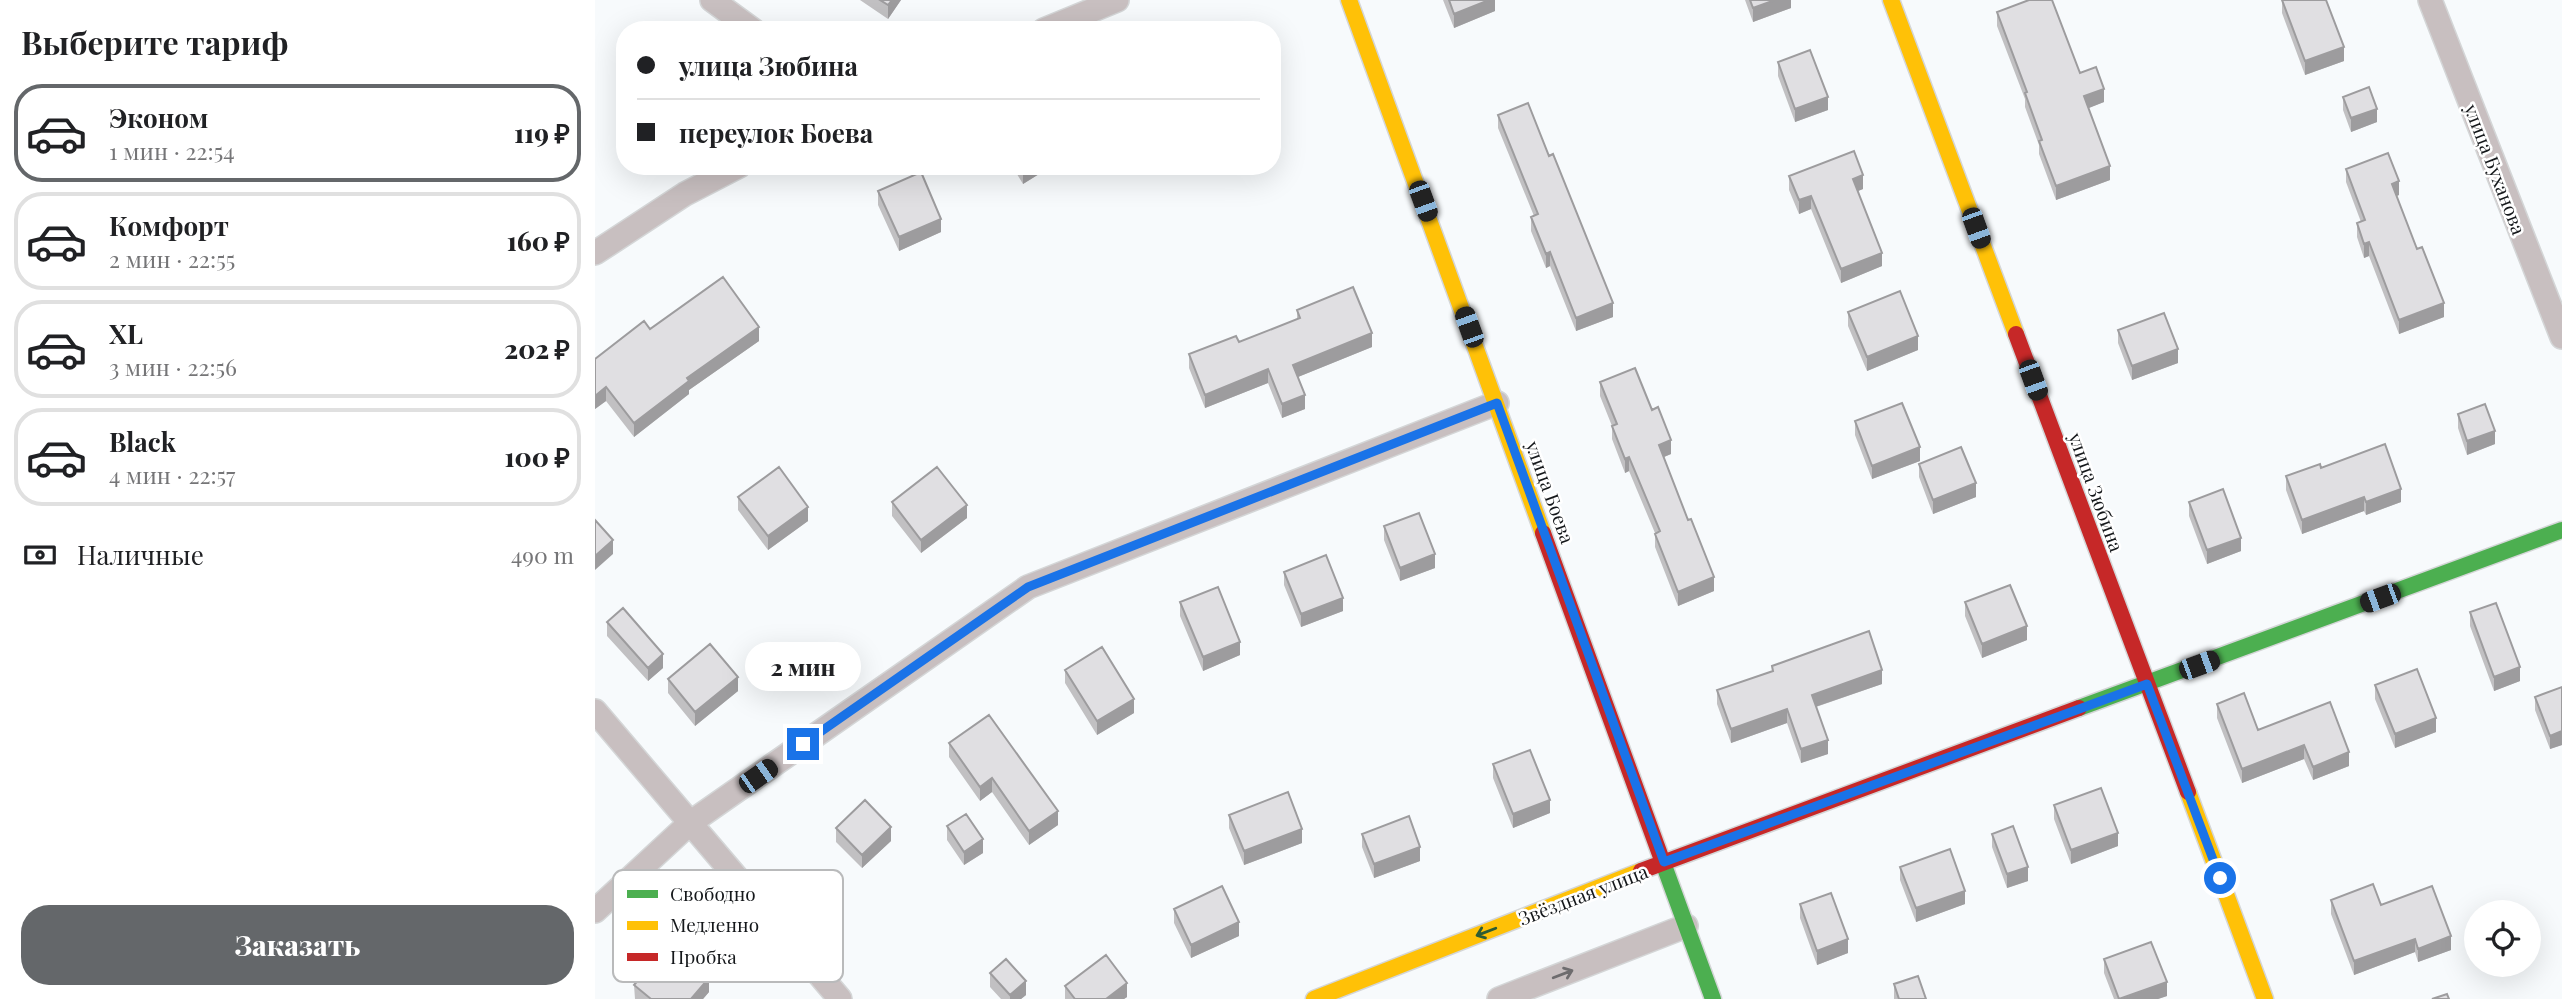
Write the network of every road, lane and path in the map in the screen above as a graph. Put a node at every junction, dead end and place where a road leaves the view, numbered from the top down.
1 (712, 0) edge
2 (1117, 0) edge
3 (1349, 0) edge
4 (1891, 0) edge
5 (2430, 0) edge
6 (741, 21) edge
7 (1066, 21) edge
8 (722, 175) edge
9 (595, 253) edge
10 (2562, 337) edge
11 (1497, 403) junction
12 (2562, 530) edge
13 (2147, 684) junction
14 (595, 711) edge
15 (690, 823) junction
16 (1664, 862) junction
17 (639, 870) edge
18 (730, 870) edge
19 (613, 894) edge
20 (595, 911) edge
21 (1686, 926) junction
22 (826, 982) edge
23 (840, 999) edge
24 (1314, 999) edge
25 (1499, 999) edge
26 (1713, 999) edge
27 (2265, 999) edge

1 - 6 street
2 - 7 street
3 - 11 street, улица Боева
4 - 13 street, улица Зюбина
5 - 10 street, улица Буханова
8 - 9 street
11 - 15 street
11 - 16 street, улица Боева
12 - 13 street, Звёздная улица
13 - 16 street, Звёздная улица
13 - 27 street, улица Зюбина
14 - 15 street
15 - 17 street
15 - 18 street
16 - 21 street, улица Боева
16 -> 24 street, Звёздная улица
19 - 20 street
25 -> 21 street
21 - 26 street, улица Боева
22 - 23 street

